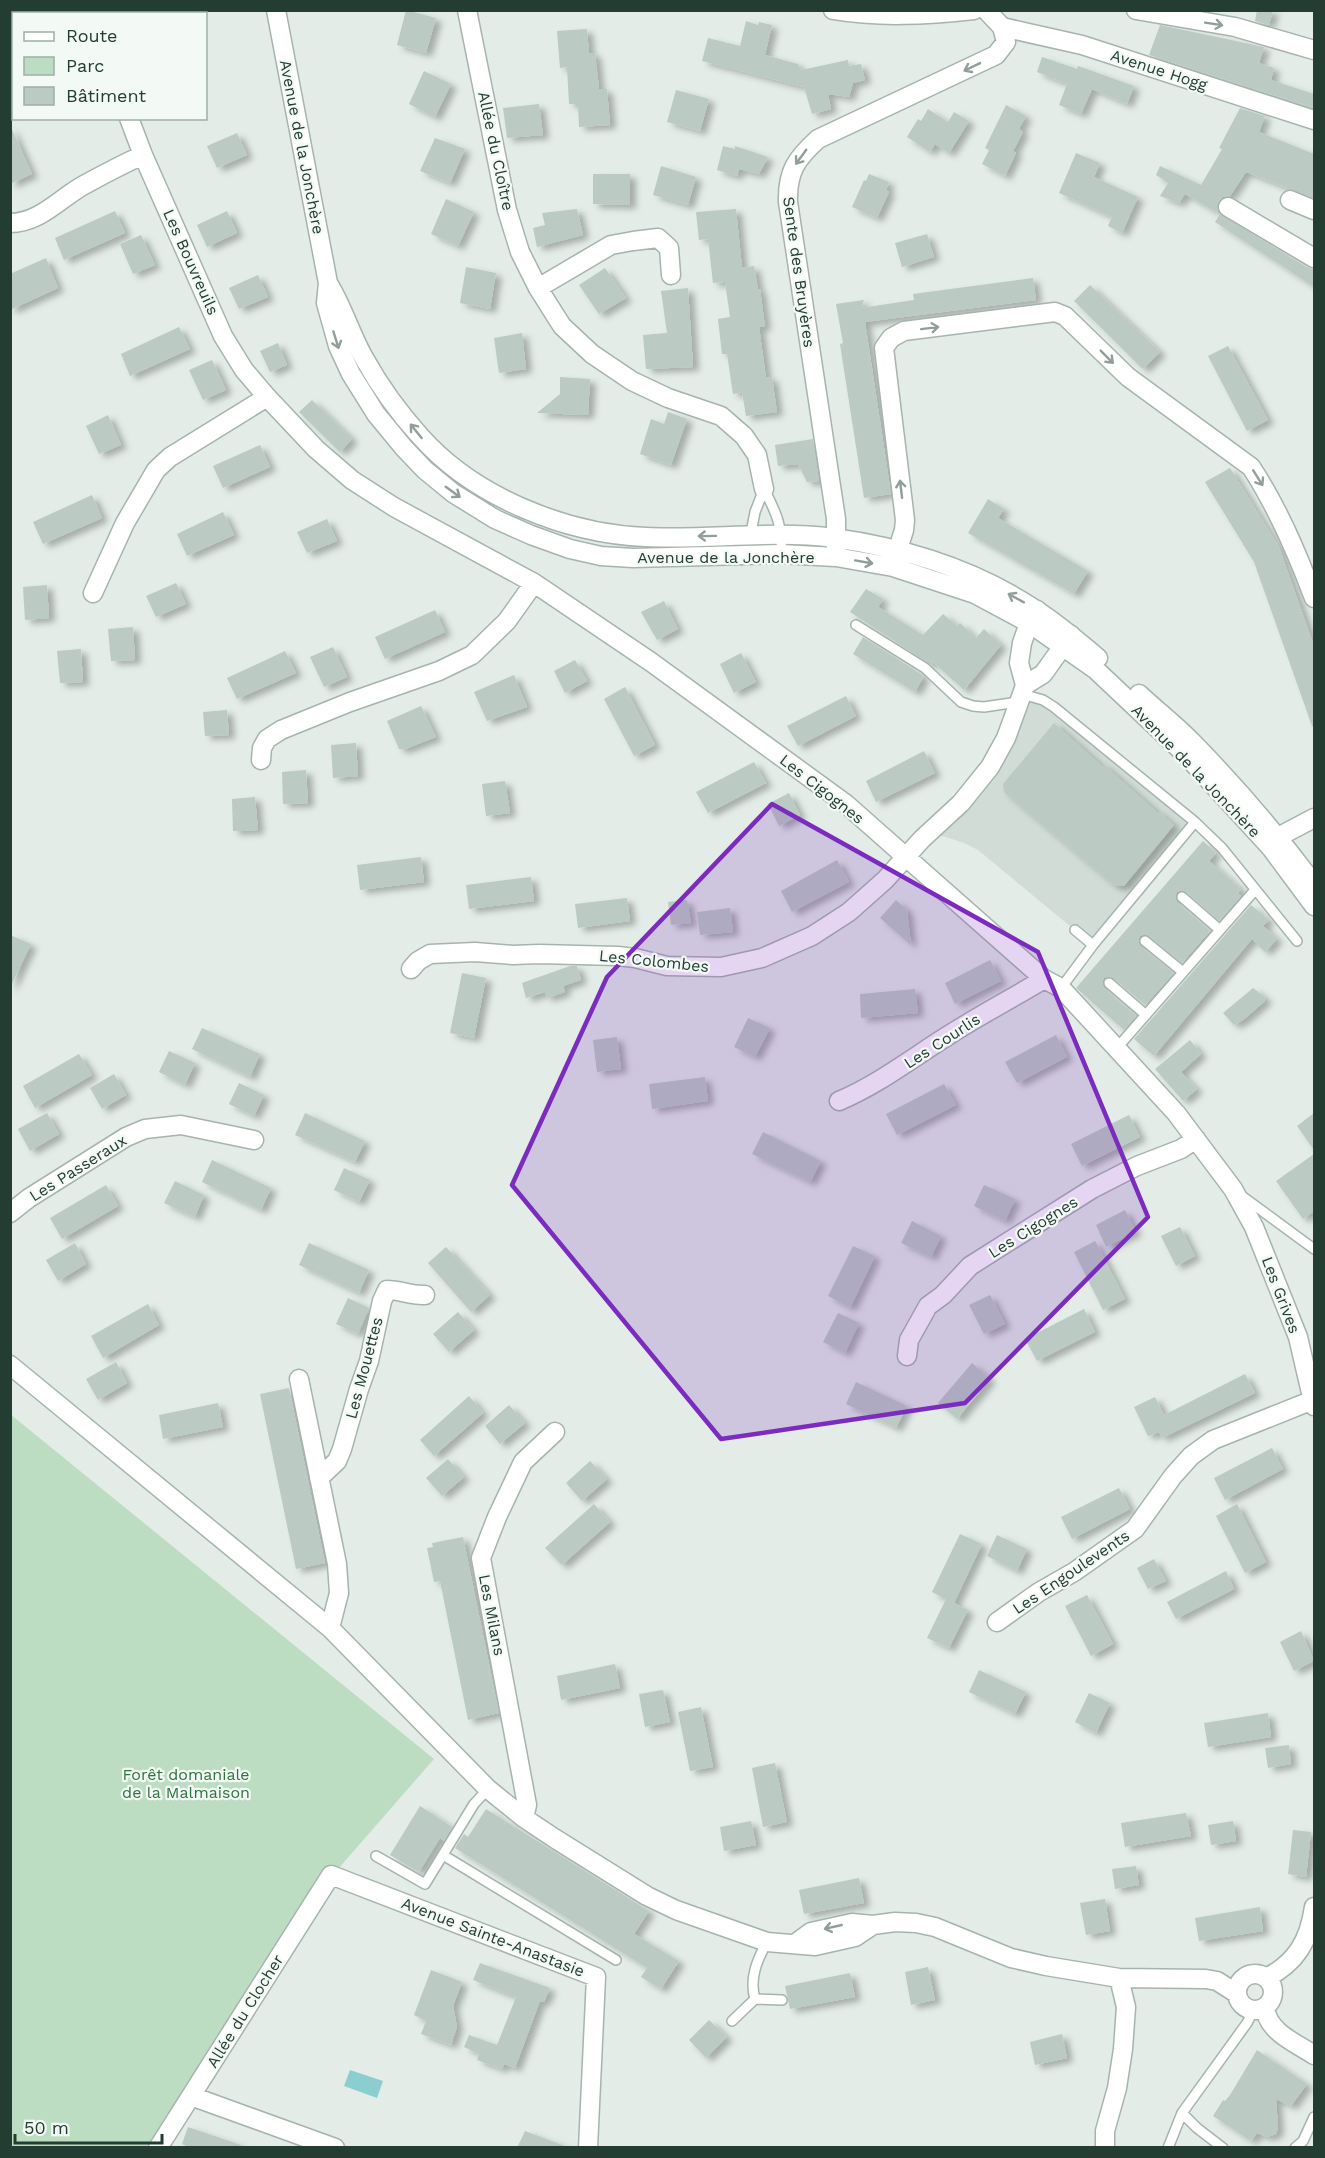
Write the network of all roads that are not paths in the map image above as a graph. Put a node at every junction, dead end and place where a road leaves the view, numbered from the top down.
1 (276, 10) edge
2 (468, 10) edge
3 (833, 10) edge
4 (974, 10) edge
5 (986, 10) edge
6 (1136, 10) edge
7 (1002, 27) junction
8 (1314, 50) edge
9 (130, 120) edge
10 (1314, 120) edge
11 (143, 155) junction
12 (1290, 200) dead end
13 (1228, 207) dead end
14 (1314, 210) edge
15 (10, 223) edge
16 (1314, 258) edge
17 (671, 275) dead end
18 (538, 288) junction
19 (267, 397) junction
20 (764, 489) junction
21 (394, 507) joint
22 (750, 545) junction
23 (782, 545) junction
24 (836, 548) junction
25 (895, 558) junction
26 (534, 583) junction
27 (93, 593) dead end
28 (1314, 598) edge
29 (1033, 617) junction
30 (856, 625) dead end
31 (1066, 641) junction
32 (1022, 694) junction
33 (261, 760) dead end
34 (1314, 818) edge
35 (1195, 822) junction
36 (1275, 842) junction
37 (906, 858) junction
38 (1314, 884) edge
39 (1255, 890) junction
40 (1182, 897) dead end
41 (1314, 906) edge
42 (1075, 930) dead end
43 (1220, 930) junction
44 (1297, 940) dead end
45 (1145, 941) dead end
46 (1093, 945) junction
47 (411, 969) dead end
48 (1183, 972) junction
49 (1044, 978) junction
50 (1109, 983) dead end
51 (1061, 988) junction
52 (1146, 1015) junction
53 (1116, 1049) junction
54 (839, 1101) dead end
55 (1196, 1138) junction
56 (255, 1140) dead end
57 (1233, 1189) junction
58 (10, 1213) edge
59 (1314, 1250) edge
60 (425, 1295) dead end
61 (907, 1356) dead end
62 (10, 1365) edge
63 (299, 1379) dead end
64 (1314, 1403) edge
65 (555, 1432) dead end
66 (319, 1478) junction
67 (997, 1622) dead end
68 (330, 1628) junction
69 (488, 1789) junction
70 (524, 1818) junction
71 (443, 1855) junction
72 (376, 1856) dead end
73 (331, 1875) joint
74 (1314, 1907) edge
75 (767, 1942) junction
76 (616, 1960) dead end
77 (1119, 1978) junction
78 (1266, 1978) junction
79 (1236, 1993) junction
80 (755, 1999) junction
81 (782, 2000) dead end
82 (1259, 2009) junction
83 (732, 2021) dead end
84 (1314, 2055) edge
85 (191, 2096) junction
86 (1182, 2113) junction
87 (1314, 2117) edge
88 (158, 2148) edge
89 (335, 2148) edge
90 (588, 2148) edge
91 (1105, 2148) edge
92 (1168, 2148) edge
93 (1223, 2148) edge
94 (1295, 2148) edge

1 - 22 street, Avenue de la Jonchère
2 - 18 street, Allée du Cloître
3 - 4 street
5 - 7 street
6 -> 8 street
7 - 10 street, Avenue Hogg
7 -> 24 street, Sente des Bruyères
9 - 11 street, Les Bouvreuils
11 - 15 street
11 - 19 street, Les Bouvreuils
12 - 14 street
13 - 16 street
17 - 18 street
18 - 20 street, Allée du Cloître
19 - 21 street, Les Bouvreuils
19 - 27 street
20 - 22 lane
20 - 23 lane
21 - 26 street, Les Cigognes
22 - 23 street, Avenue de la Jonchère
23 - 24 street, Avenue de la Jonchère
24 - 25 street, Avenue de la Jonchère
25 -> 28 street
25 - 29 street, Avenue de la Jonchère
26 - 33 street
26 - 37 street, Les Cigognes
29 - 31 street, Avenue de la Jonchère
29 - 32 street, Les Colombes
30 - 32 lane
31 - 32 street
31 - 36 street, Avenue de la Jonchère
32 - 35 lane
32 - 37 street, Les Colombes
34 - 36 street
35 - 39 lane
35 - 46 lane
36 - 38 street, Avenue de la Jonchère
36 - 41 street, Avenue de la Jonchère
37 - 47 street, Les Colombes
37 - 49 street, Les Cigognes
39 - 43 lane
39 - 44 lane
40 - 43 lane
42 - 46 lane
43 - 48 lane
45 - 48 lane
46 - 51 lane
48 - 52 lane
49 - 51 street, Les Cigognes
49 - 54 street, Les Courlis
50 - 52 lane
51 - 53 street, Les Cigognes
52 - 53 lane
53 - 55 street, Les Cigognes
55 - 57 street, Les Cigognes
55 - 61 street, Les Cigognes
56 - 58 street, Les Passeraux
57 - 59 lane
57 - 64 street, Les Grives
60 - 66 street, Les Mouettes
62 - 68 street
63 - 66 street
64 - 67 street, Les Engoulevents
65 - 70 street, Les Milans
66 - 68 street
68 - 69 street
69 - 70 street
69 - 71 lane
70 - 75 street
71 - 72 lane
71 - 76 lane
73 - 85 street, Allée du Clocher
73 - 90 street, Avenue Sainte-Anastasie
74 - 78 street
75 - 77 street
75 - 80 lane
77 - 79 street
77 - 91 street
78 - 79 street
78 - 82 street
79 - 82 street
80 - 81 lane
80 - 83 lane
82 - 84 street
82 - 86 lane
85 - 88 street, Allée du Clocher
85 - 89 street
86 - 92 lane
86 - 93 lane
87 - 94 lane

